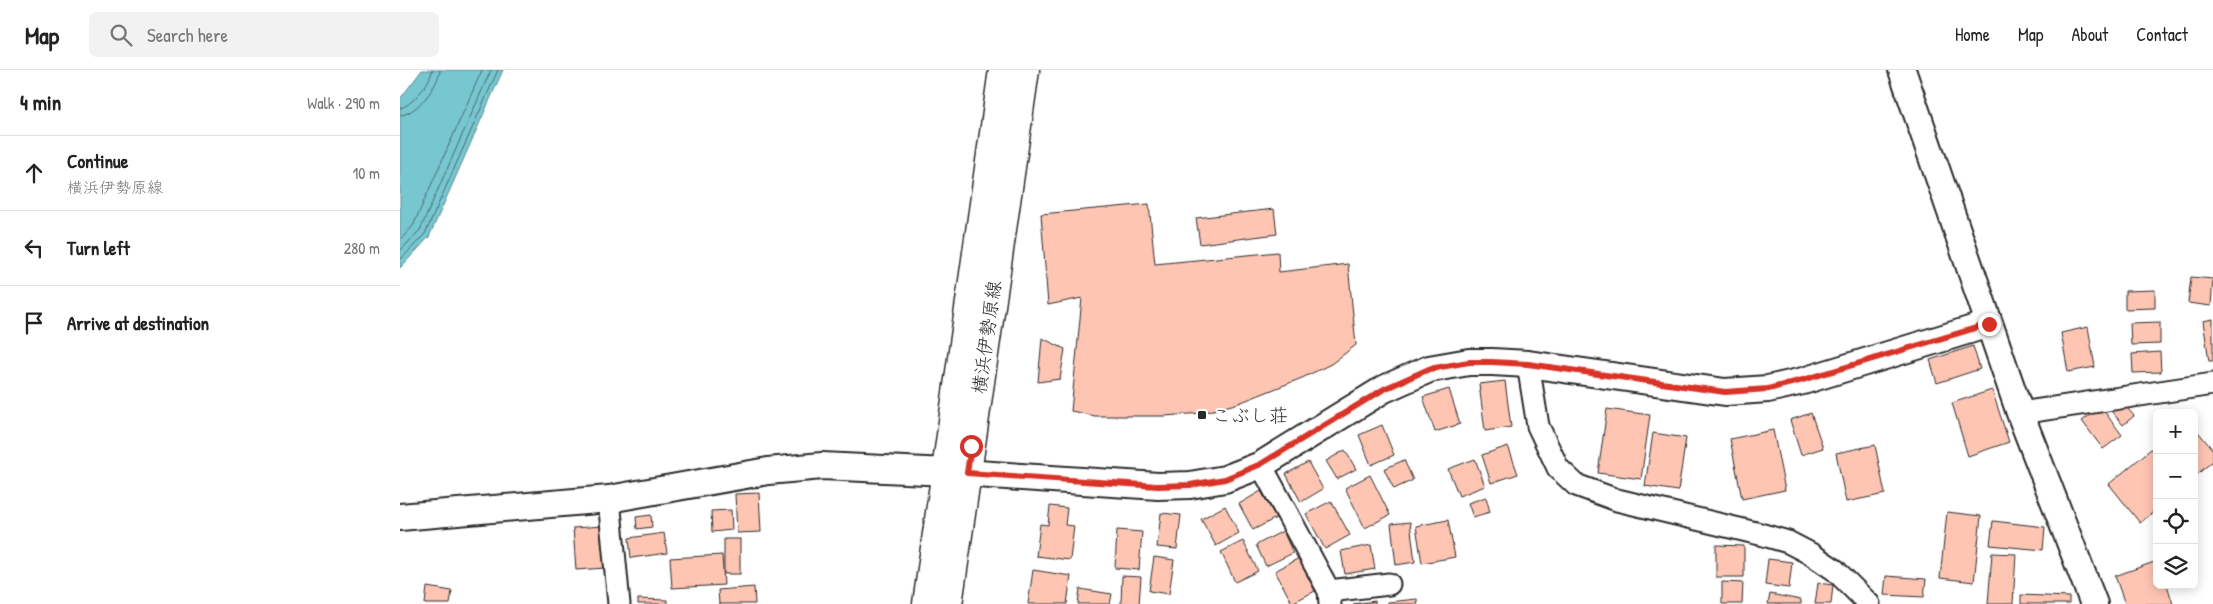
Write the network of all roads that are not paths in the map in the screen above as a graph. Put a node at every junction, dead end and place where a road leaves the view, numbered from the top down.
1 (1003, 70) edge
2 (1025, 70) edge
3 (1902, 70) edge
4 (1989, 324) junction
5 (1528, 364) junction
6 (2213, 384) edge
7 (2020, 413) junction
8 (1261, 464) junction
9 (957, 472) junction
10 (609, 499) junction
11 (400, 517) edge
12 (1389, 584) dead end
13 (1329, 597) edge
14 (619, 604) edge
15 (927, 604) edge
16 (948, 604) edge
17 (1869, 604) edge
18 (2094, 604) edge

1 - 9 main road, 横浜伊勢原線
2 - 9 main road, 横浜伊勢原線
3 - 4 street
4 - 5 street
4 - 7 street
5 - 8 street
5 - 17 street
6 - 7 street
7 - 18 street
8 - 9 street
8 - 13 street
9 - 10 street
9 - 15 main road, 横浜伊勢原線
9 - 16 main road, 横浜伊勢原線
10 - 11 street
10 - 14 street
12 - 13 street

